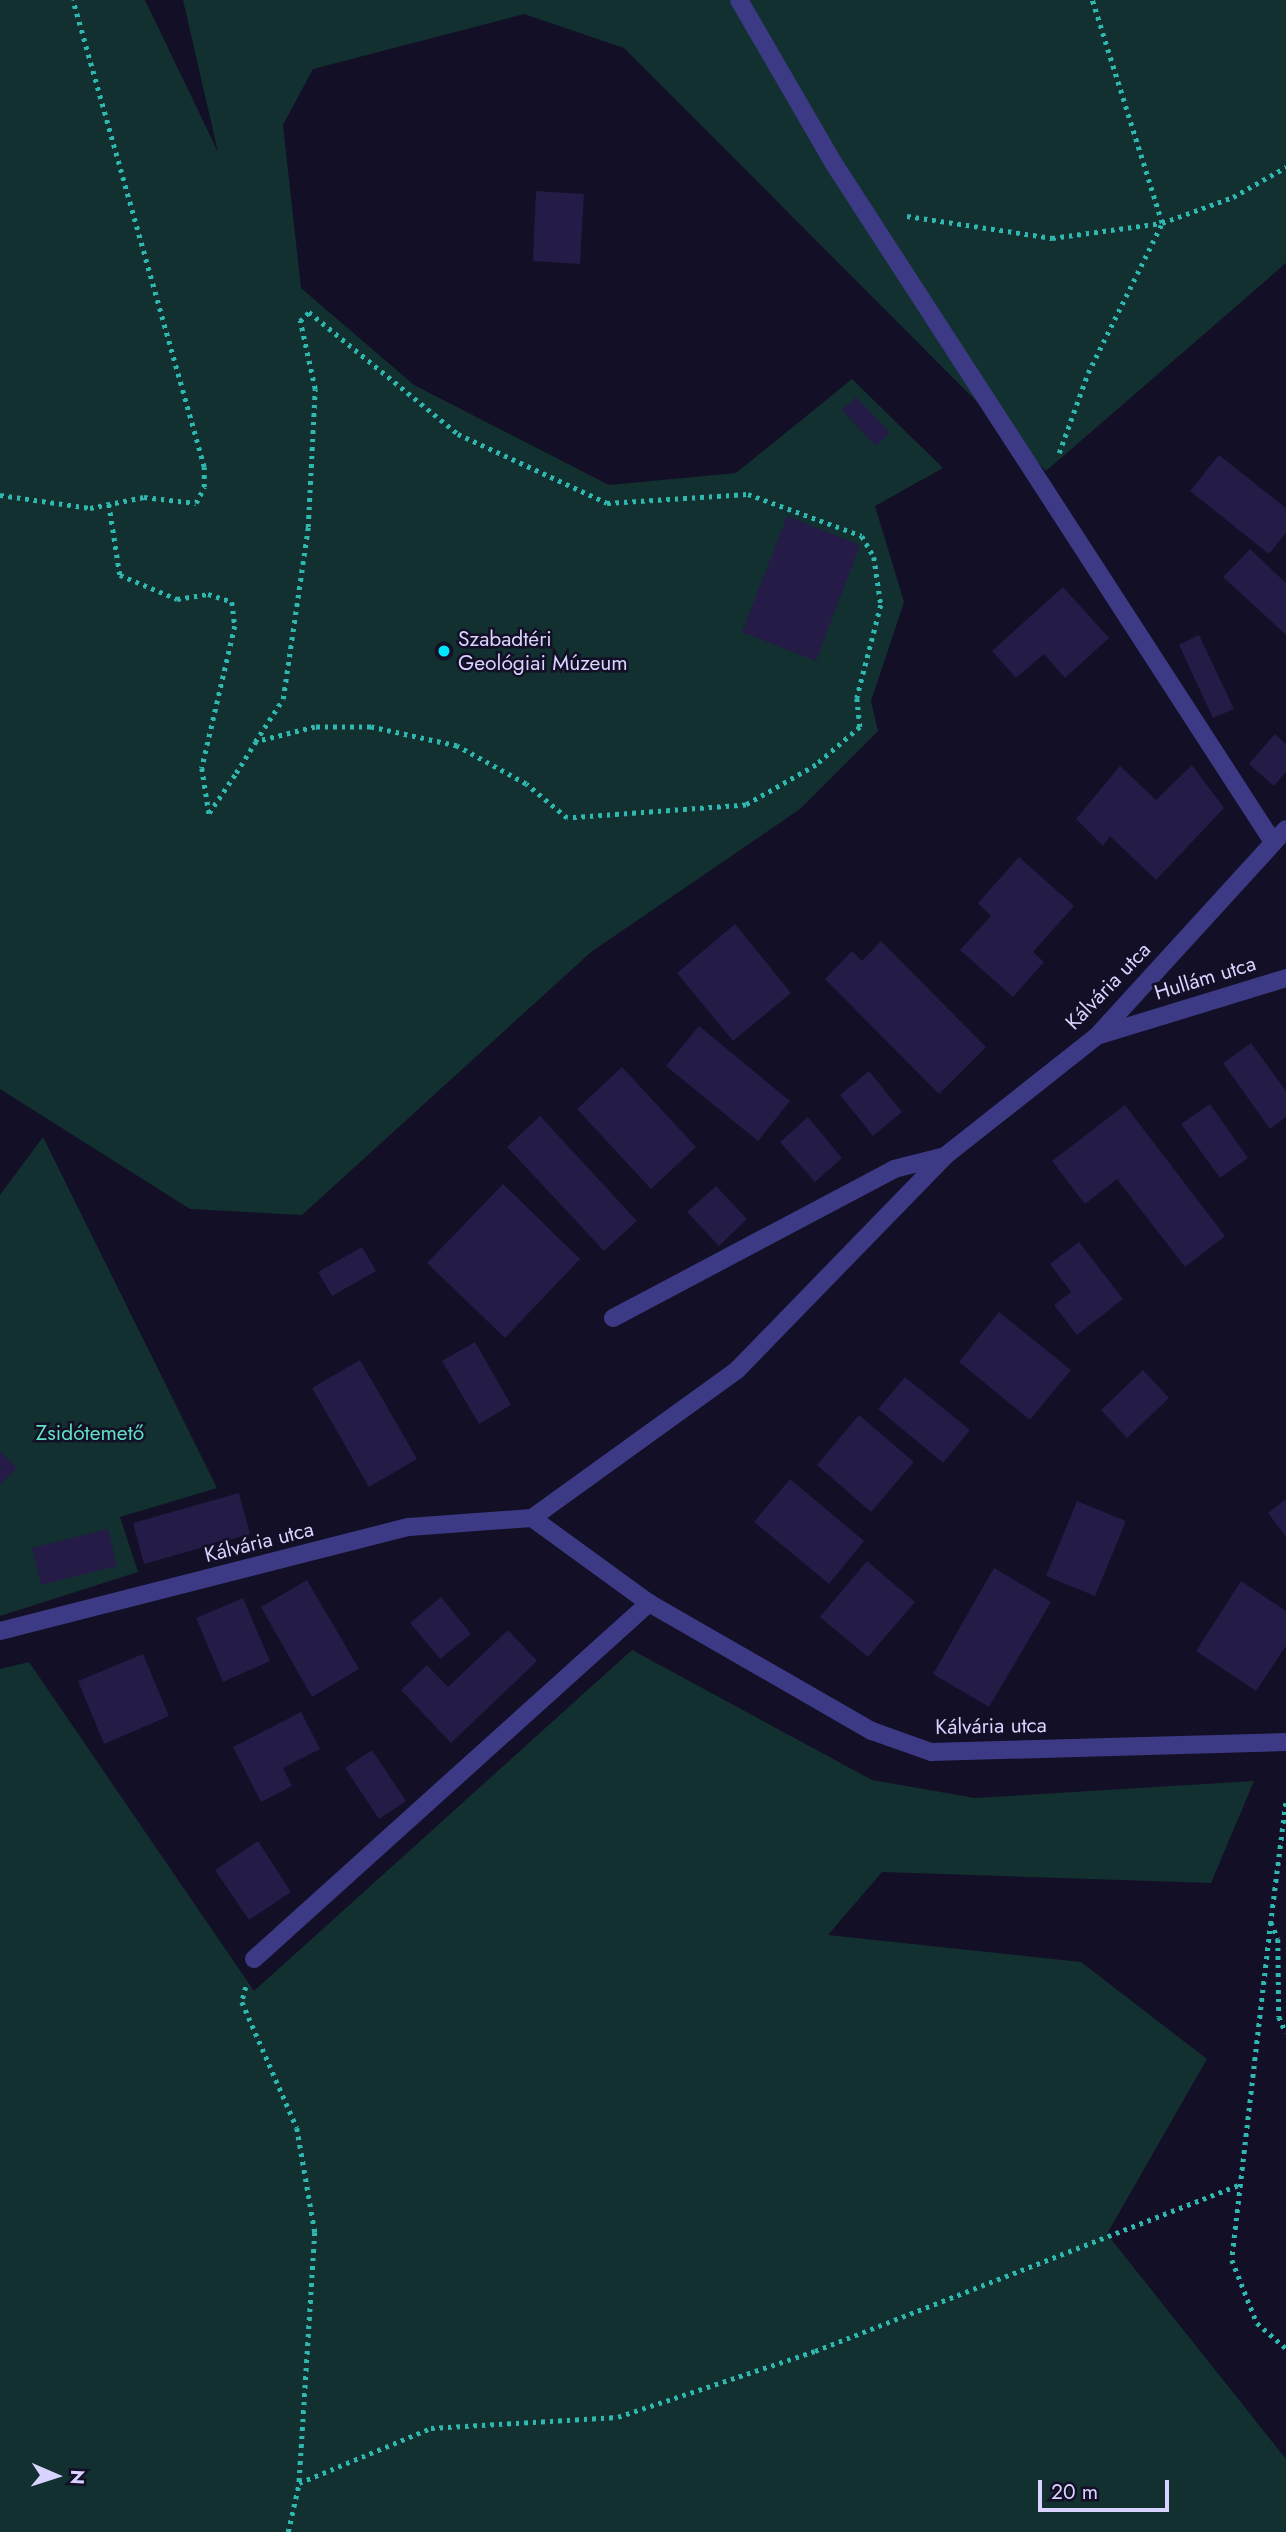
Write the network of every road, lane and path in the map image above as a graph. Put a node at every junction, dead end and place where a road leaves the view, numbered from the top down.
1 (73, 0) edge
2 (740, 0) edge
3 (1091, 0) edge
4 (1286, 167) edge
5 (868, 210) junction
6 (1162, 223) junction
7 (1044, 493) junction
8 (0, 495) edge
9 (109, 504) junction
10 (255, 742) junction
11 (1286, 829) edge
12 (1273, 842) junction
13 (1286, 978) edge
14 (1097, 1036) junction
15 (945, 1156) junction
16 (613, 1318) dead end
17 (532, 1518) junction
18 (649, 1603) junction
19 (0, 1631) edge
20 (1286, 1742) edge
21 (1286, 1803) edge
22 (1271, 1922) junction
23 (1278, 1939) junction
24 (1286, 1944) edge
25 (254, 1959) joint
26 (1286, 2033) edge
27 (1241, 2184) junction
28 (1286, 2348) edge
29 (299, 2483) junction
30 (288, 2532) edge

1 - 9 path
2 - 5 street
3 - 6 path
4 - 6 path
5 - 6 path
5 - 7 street
6 - 7 path
7 - 12 street
8 - 9 path
9 - 10 path
10 - 10 path
11 - 12 street, Kálvária utca
12 - 14 street, Kálvária utca
13 - 14 street, Hullám utca
14 - 15 street, Kálvária utca
15 - 16 street, Kálvária utca
15 - 17 street, Kálvária utca
17 - 18 street, Kálvária utca
17 - 19 street, Kálvária utca
18 - 20 street, Kálvária utca
18 - 25 street
21 - 22 path
22 - 23 path
22 - 27 path
23 - 24 path
23 - 26 path
25 - 29 path
27 - 28 path
27 - 29 path
29 - 30 path

